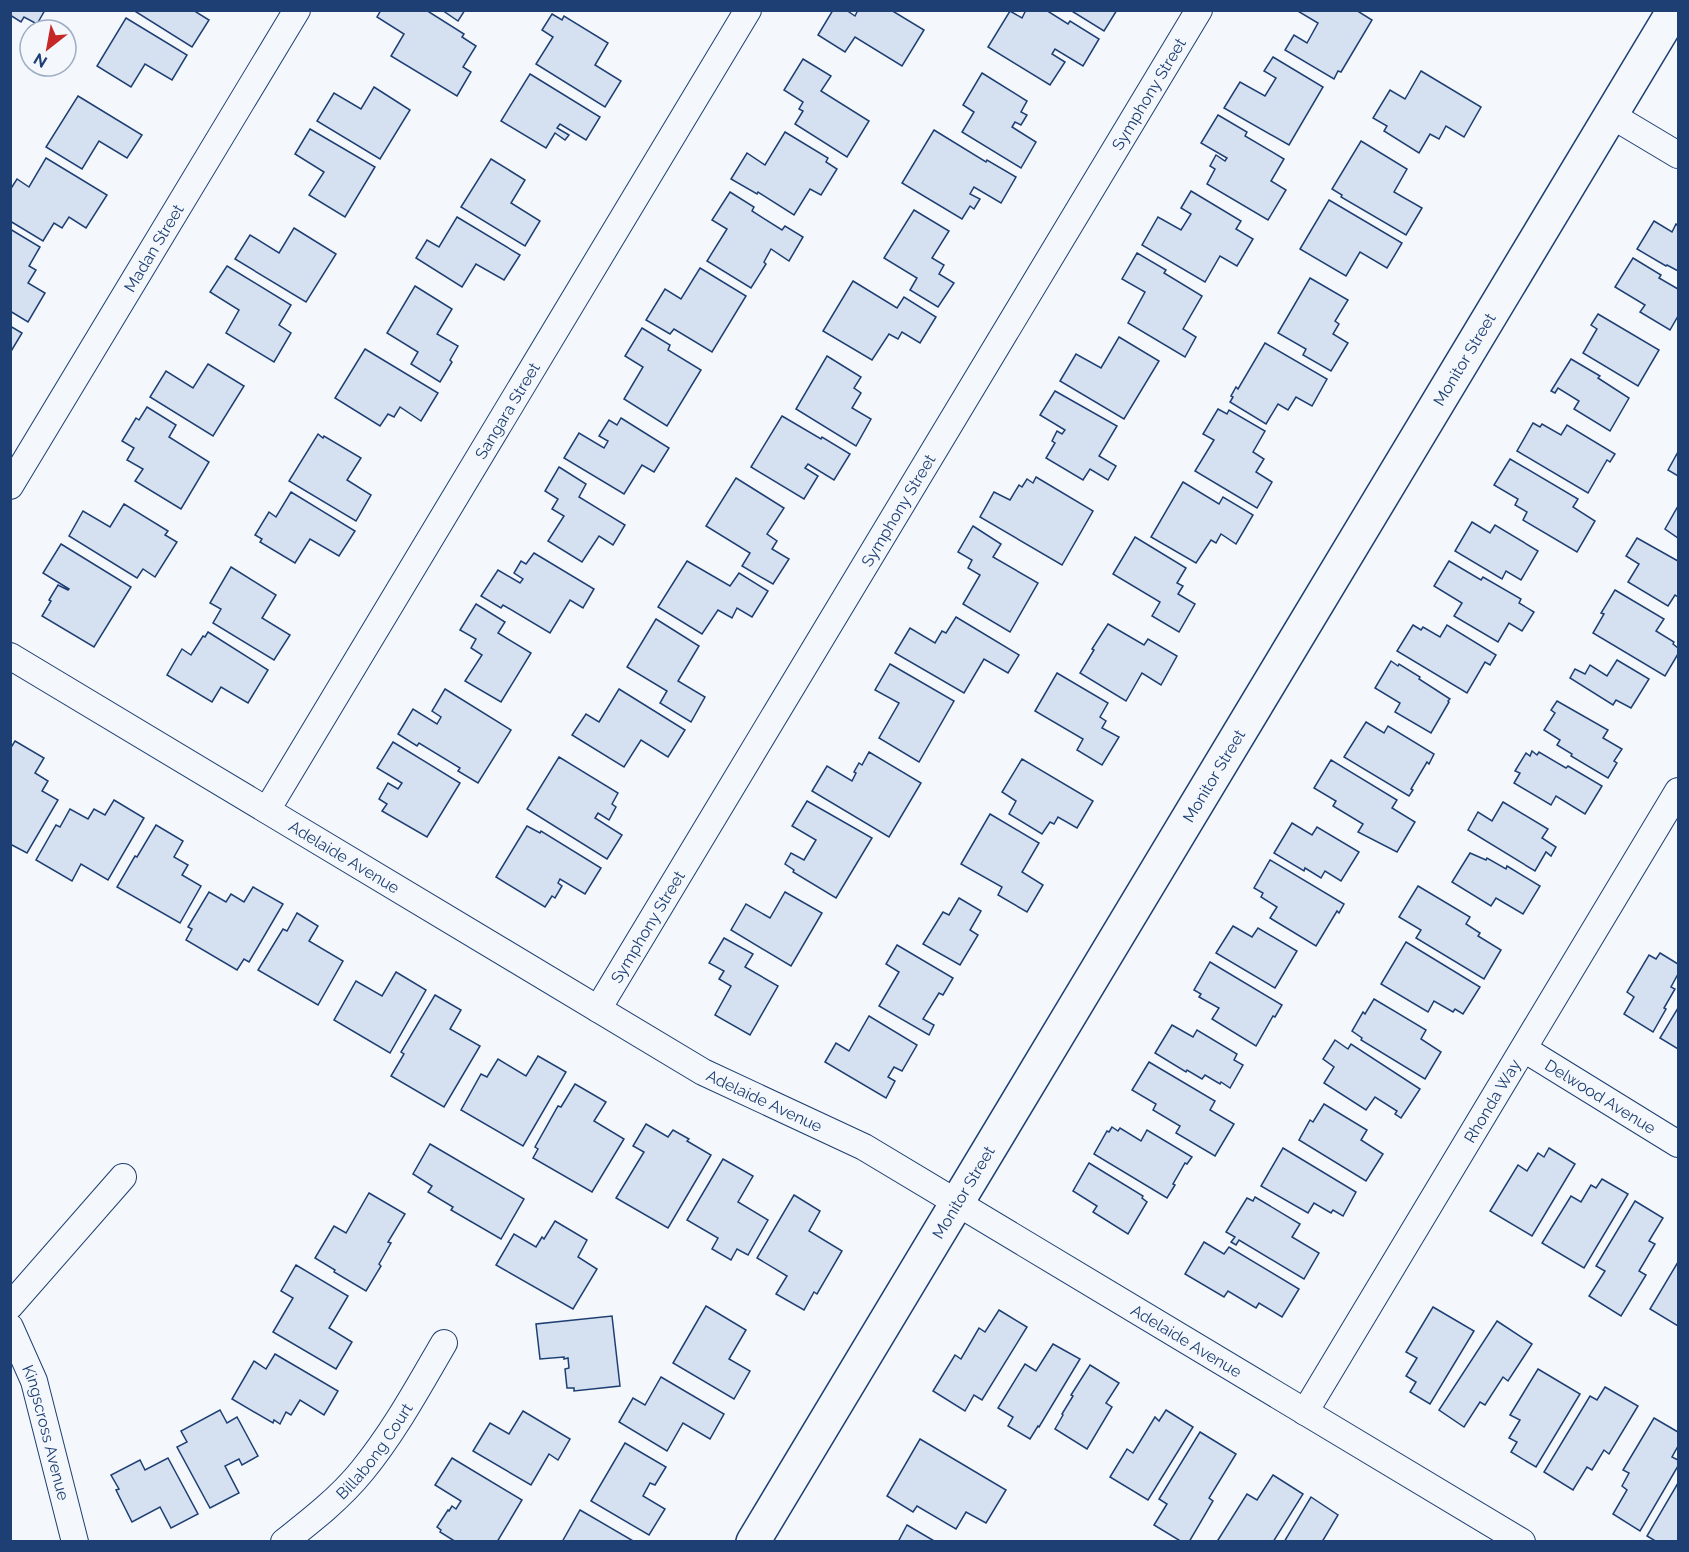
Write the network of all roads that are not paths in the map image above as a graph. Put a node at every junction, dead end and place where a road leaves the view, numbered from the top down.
1 (297, 10) edge
2 (748, 10) edge
3 (1199, 10) edge
4 (1674, 10) edge
5 (1611, 115) junction
6 (1678, 155) edge
7 (10, 486) edge
8 (10, 656) edge
9 (1678, 791) edge
10 (267, 810) junction
11 (598, 1009) junction
12 (1524, 1049) junction
13 (1678, 1144) edge
14 (123, 1177) dead end
15 (957, 1202) junction
16 (10, 1306) edge
17 (10, 1327) edge
18 (444, 1343) dead end
19 (1305, 1412) junction
20 (75, 1542) edge
21 (284, 1542) edge
22 (753, 1542) edge
23 (1522, 1542) edge

1 - 7 street, Madan Street
2 - 10 street, Sangara Street
3 - 11 street, Symphony Street
4 - 5 street, Monitor Street
5 - 6 street
5 - 15 street, Monitor Street
8 - 10 street, Adelaide Avenue
9 - 12 street, Rhonda Way
10 - 11 street, Adelaide Avenue
11 - 15 street, Adelaide Avenue
12 - 13 street, Delwood Avenue
12 - 19 street, Rhonda Way
14 - 16 street
15 - 19 street, Adelaide Avenue
15 - 22 street, Monitor Street
17 - 20 street, Kingscross Avenue
18 - 21 street, Billabong Court
19 - 23 street, Adelaide Avenue

